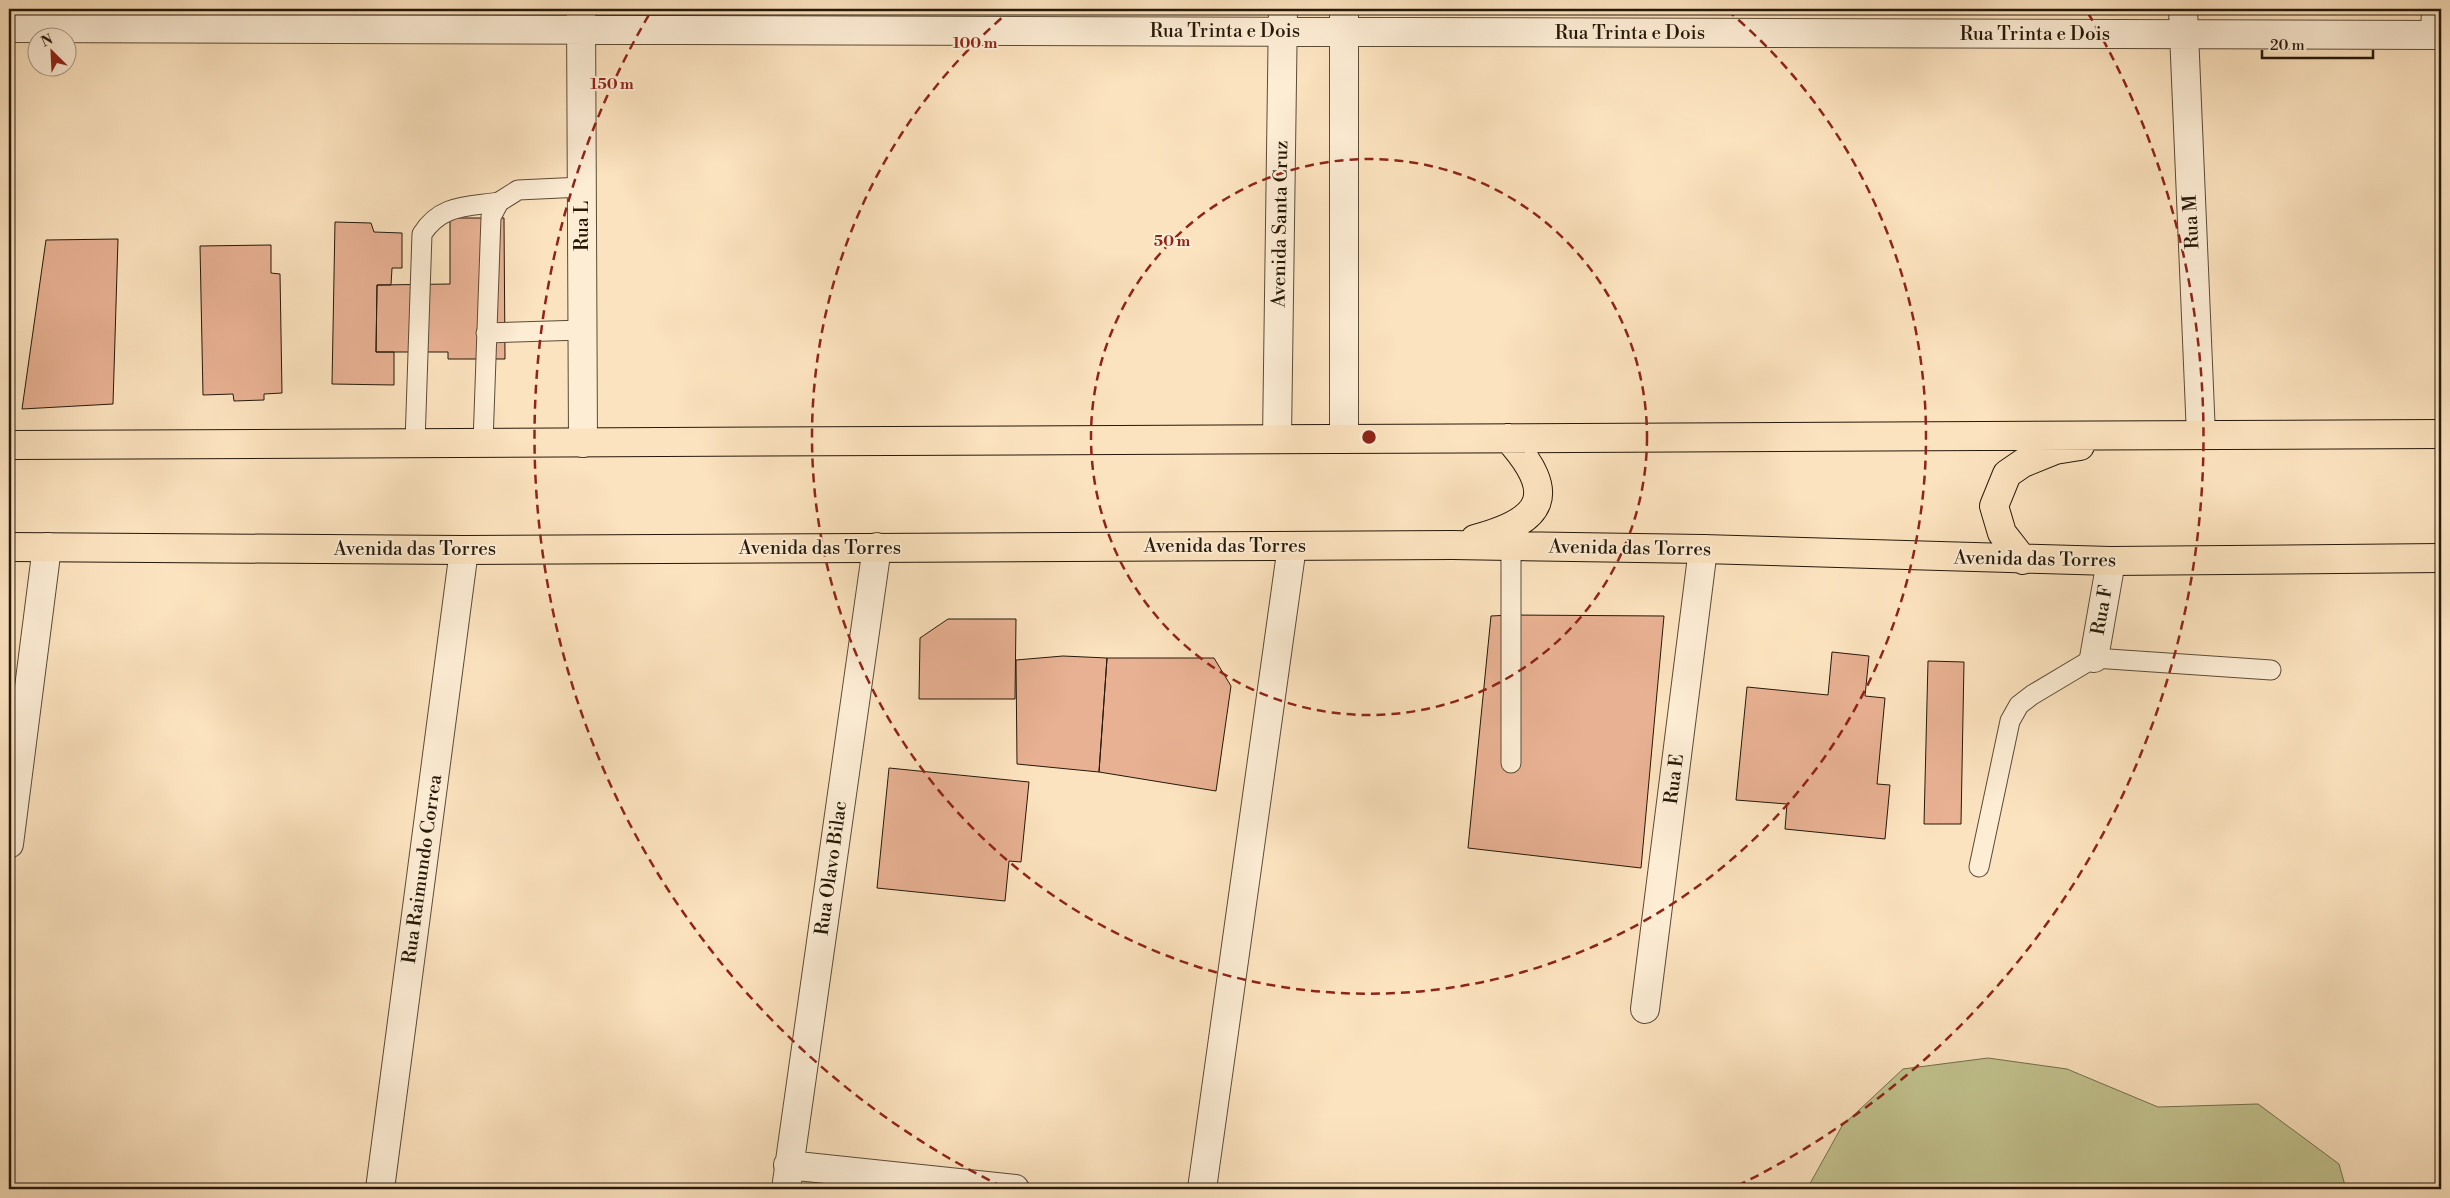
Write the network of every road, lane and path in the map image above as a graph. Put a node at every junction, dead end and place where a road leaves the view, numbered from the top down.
1 (2436, 9) edge
2 (581, 19) edge
3 (1283, 20) edge
4 (1344, 20) edge
5 (2183, 22) edge
6 (9, 28) edge
7 (2438, 35) edge
8 (582, 187) junction
9 (499, 202) junction
10 (583, 330) junction
11 (486, 333) junction
12 (2441, 434) edge
13 (2146, 435) junction
14 (2201, 435) junction
15 (1508, 438) junction
16 (1277, 439) junction
17 (1344, 439) junction
18 (415, 443) junction
19 (483, 443) junction
20 (583, 443) junction
21 (9, 445) edge
22 (1452, 545) junction
23 (1292, 546) junction
24 (1511, 546) junction
25 (9, 547) edge
26 (47, 547) junction
27 (877, 547) junction
28 (1703, 549) junction
29 (464, 550) junction
30 (2441, 558) edge
31 (2023, 560) junction
32 (2111, 561) junction
33 (2094, 658) junction
34 (2271, 670) dead end
35 (1511, 763) dead end
36 (9, 844) edge
37 (1979, 867) dead end
38 (1645, 1009) dead end
39 (787, 1177) edge
40 (380, 1189) edge
41 (1015, 1189) edge
42 (1202, 1189) edge

1 - 7 street
2 - 3 street, Rua Trinta e Dois
2 - 6 street, Rua Trinta e Dois
2 - 8 street, Rua L
3 - 4 street, Rua Trinta e Dois
3 - 16 street, Avenida Santa Cruz
4 - 5 street, Rua Trinta e Dois
4 - 17 street
5 - 7 street, Rua Trinta e Dois
5 - 14 street, Rua M
8 - 9 lane
8 - 10 street, Rua L
9 - 11 lane
9 - 18 lane
10 - 11 lane
10 - 20 street, Rua L
11 - 19 lane
12 - 14 main road
13 - 14 main road
13 - 15 main road
13 - 31 main road
15 - 17 main road
15 - 22 main road
16 - 17 main road
16 - 20 main road
18 - 19 main road
18 - 21 main road
19 - 20 main road
22 - 23 main road, Avenida das Torres
22 - 24 main road, Avenida das Torres
23 - 27 main road, Avenida das Torres
23 - 42 street
24 - 28 main road, Avenida das Torres
24 - 35 lane
25 - 26 main road, Avenida das Torres
26 - 29 main road, Avenida das Torres
26 - 36 street
27 - 29 main road, Avenida das Torres
27 - 39 street, Rua Olavo Bilac
28 - 31 main road, Avenida das Torres
28 - 38 street, Rua E
29 - 40 street, Rua Raimundo Correa
30 - 32 main road, Avenida das Torres
31 - 32 main road, Avenida das Torres
32 - 33 street, Rua F
33 - 34 lane
33 - 37 lane
39 - 41 street

